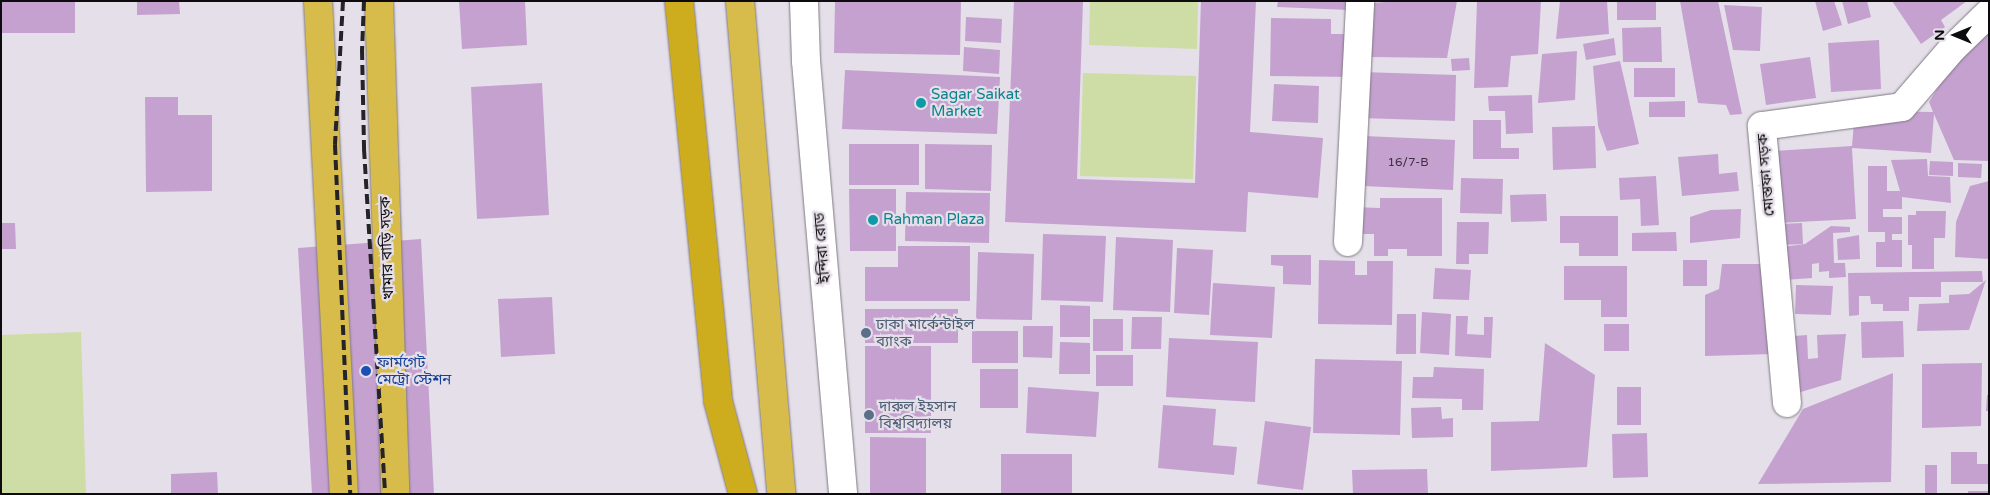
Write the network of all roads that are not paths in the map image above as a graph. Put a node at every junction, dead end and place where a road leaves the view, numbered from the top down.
1 (318, 1) edge
2 (379, 1) edge
3 (678, 1) edge
4 (740, 1) edge
5 (804, 1) edge
6 (1360, 1) edge
7 (1989, 13) edge
8 (1348, 242) dead end
9 (1787, 403) dead end
10 (344, 494) edge
11 (395, 494) edge
12 (743, 494) edge
13 (781, 494) edge
14 (843, 494) edge

1 - 10 highway
2 - 11 highway, খামার বাড়ি সড়ক
3 - 12 highway
4 - 13 highway
5 - 14 street, ইন্দিরা রোড
6 - 8 street
7 - 9 street, মোস্তফা সড়ক

